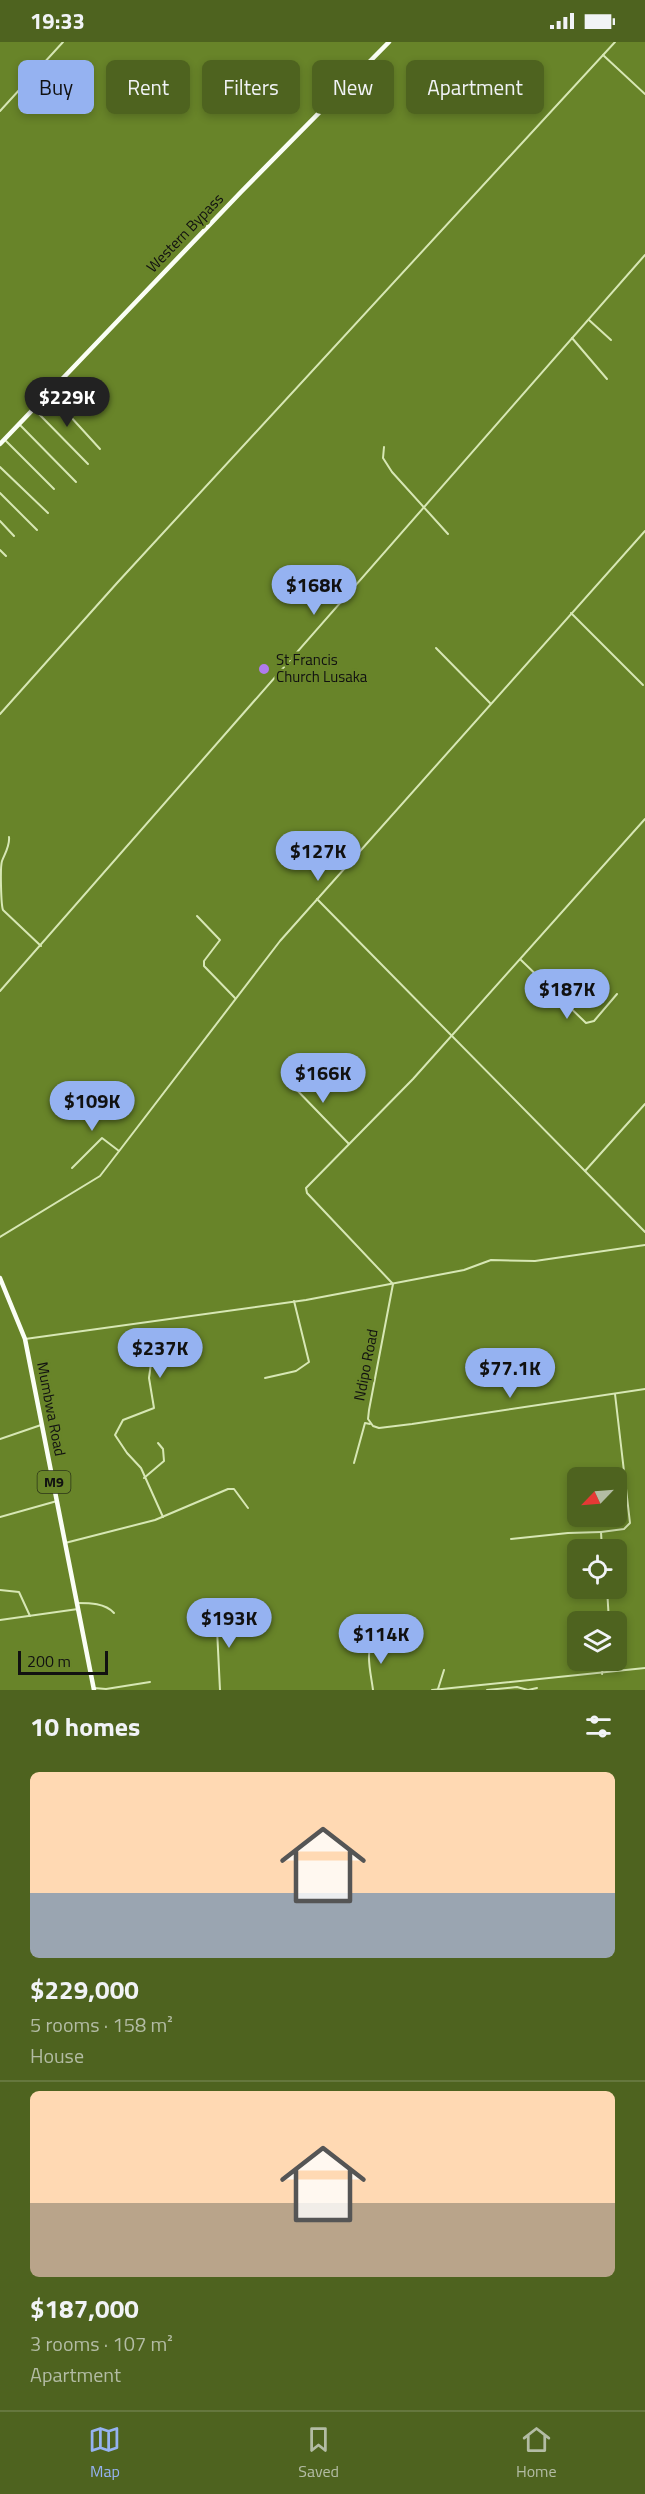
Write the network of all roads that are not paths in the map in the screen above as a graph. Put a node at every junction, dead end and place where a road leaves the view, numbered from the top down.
1 (63, 42) edge
2 (389, 42) edge
3 (615, 42) edge
4 (603, 55) junction
5 (645, 94) edge
6 (0, 111) edge
7 (645, 255) edge
8 (588, 320) junction
9 (572, 338) junction
10 (611, 340) dead end
11 (607, 379) dead end
12 (49, 393) junction
13 (34, 409) junction
14 (19, 424) junction
15 (2, 441) edge
16 (384, 447) dead end
17 (100, 449) dead end
18 (88, 464) dead end
19 (0, 466) edge
20 (76, 482) dead end
21 (54, 489) dead end
22 (0, 493) edge
23 (423, 509) junction
24 (48, 513) dead end
25 (0, 521) edge
26 (37, 530) dead end
27 (645, 531) edge
28 (448, 534) dead end
29 (14, 536) dead end
30 (0, 550) edge
31 (6, 556) dead end
32 (571, 613) junction
33 (436, 648) dead end
34 (643, 685) dead end
35 (490, 703) junction
36 (0, 714) edge
37 (645, 819) edge
38 (9, 837) dead end
39 (317, 898) junction
40 (197, 916) dead end
41 (41, 946) junction
42 (521, 960) junction
43 (0, 991) edge
44 (617, 994) dead end
45 (235, 998) junction
46 (452, 1035) junction
47 (315, 1060) dead end
48 (645, 1104) edge
49 (349, 1144) junction
50 (119, 1150) junction
51 (72, 1168) dead end
52 (585, 1171) junction
53 (645, 1232) edge
54 (0, 1237) edge
55 (645, 1245) edge
56 (0, 1278) edge
57 (393, 1284) junction
58 (294, 1301) junction
59 (25, 1338) junction
60 (153, 1348) dead end
61 (265, 1378) dead end
62 (645, 1389) edge
63 (615, 1394) junction
64 (43, 1424) junction
65 (370, 1424) junction
66 (0, 1439) edge
67 (158, 1443) dead end
68 (354, 1463) dead end
69 (144, 1478) junction
70 (57, 1501) junction
71 (248, 1508) dead end
72 (0, 1517) edge
73 (163, 1517) junction
74 (601, 1532) junction
75 (511, 1539) dead end
76 (601, 1539) edge
77 (65, 1543) junction
78 (0, 1590) edge
79 (77, 1606) junction
80 (114, 1613) dead end
81 (213, 1613) dead end
82 (30, 1616) junction
83 (0, 1620) edge
84 (375, 1636) dead end
85 (645, 1668) edge
86 (444, 1670) dead end
87 (602, 1671) edge
88 (602, 1674) junction
89 (537, 1680) junction
90 (150, 1682) dead end
91 (470, 1688) edge
92 (94, 1689) edge
93 (438, 1689) edge
94 (537, 1689) edge
95 (220, 1690) edge
96 (374, 1690) edge
97 (432, 1690) edge
98 (487, 1690) edge
99 (528, 1690) edge

1 - 6 street
2 - 12 main road, Western Bypass
3 - 4 street
4 - 5 street
4 - 36 street
7 - 8 street
8 - 9 street
8 - 10 street
9 - 11 street
9 - 23 street
12 - 13 main road, Western Bypass
12 - 17 street
13 - 14 main road, Western Bypass
13 - 18 street
14 - 15 main road, Western Bypass
14 - 20 street
15 - 21 street
16 - 23 street
19 - 24 street
22 - 26 street
23 - 28 street
23 - 41 street
25 - 29 street
27 - 32 street
30 - 31 street
32 - 34 street
32 - 35 street
33 - 35 street
35 - 39 street
37 - 42 street
38 - 41 street
39 - 45 street
39 - 46 street
40 - 45 street
41 - 43 street
42 - 44 street
42 - 46 street
45 - 50 street
46 - 49 street
46 - 52 street
47 - 49 street
48 - 52 street
49 - 57 street
50 - 51 street
50 - 54 street
52 - 53 street
55 - 57 street
56 - 59 main road, Mumbwa Road / M9
57 - 58 street
57 - 65 street, Ndipo Road
58 - 59 street
58 - 61 street
59 - 64 main road, Mumbwa Road / M9
60 - 69 street
62 - 63 street, Ndipo Road
63 - 65 street, Ndipo Road
63 - 74 street
64 - 66 street
64 - 70 main road, Mumbwa Road / M9
65 - 68 street
67 - 69 street
69 - 73 street
70 - 72 street
70 - 77 main road, Mumbwa Road / M9
71 - 73 street
73 - 77 street
74 - 75 street
74 - 76 street
77 - 79 main road, Mumbwa Road / M9
78 - 82 street
79 - 80 street
79 - 82 street
79 - 92 main road, Mumbwa Road / M9
81 - 95 street
82 - 83 street
84 - 96 street
85 - 88 street
86 - 93 street
87 - 88 street
88 - 89 street
89 - 91 street
89 - 94 street
90 - 92 street
91 - 93 street
93 - 97 street
94 - 99 street
98 - 99 street

